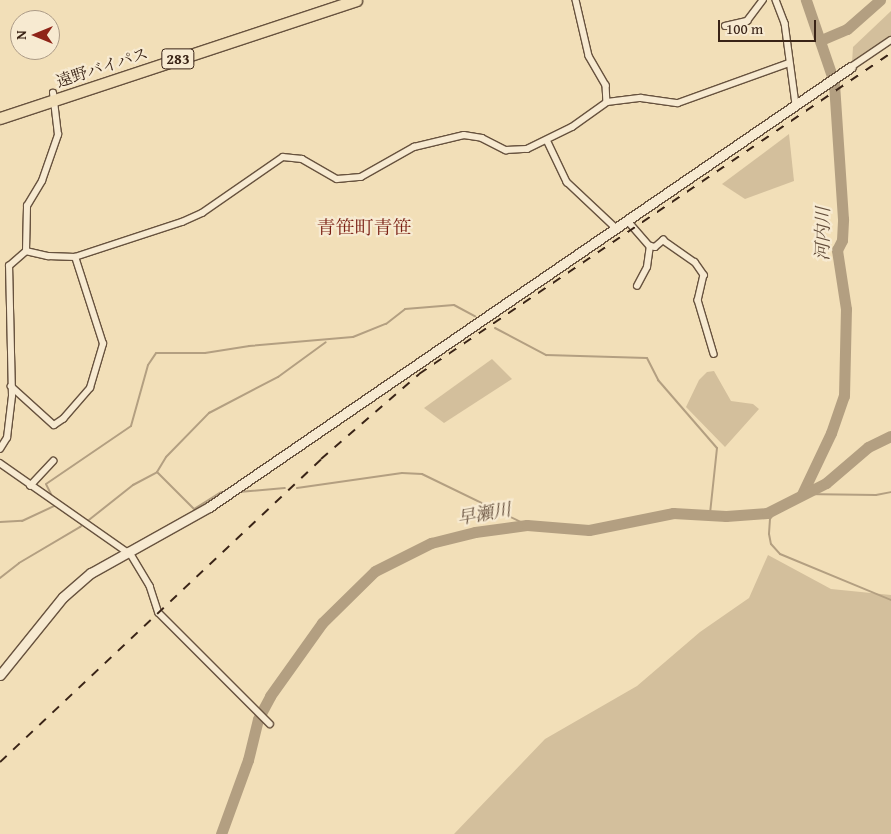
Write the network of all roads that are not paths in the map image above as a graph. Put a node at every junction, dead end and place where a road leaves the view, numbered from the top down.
1 (332, 0) edge
2 (356, 0) edge
3 (576, 0) edge
4 (763, 0) edge
5 (776, 0) edge
6 (295, 16) junction
7 (725, 26) dead end
8 (891, 40) edge
9 (789, 63) junction
10 (851, 67) joint
11 (53, 97) junction
12 (607, 102) junction
13 (796, 104) junction
14 (0, 110) edge
15 (0, 118) edge
16 (548, 140) junction
17 (628, 222) junction
18 (616, 229) junction
19 (650, 246) junction
20 (26, 251) junction
21 (75, 257) junction
22 (637, 286) dead end
23 (714, 354) dead end
24 (11, 386) junction
25 (0, 449) edge
26 (52, 461) dead end
27 (0, 463) edge
28 (30, 486) junction
29 (128, 552) junction
30 (0, 675) edge
31 (270, 724) dead end

1 - 6 highway, 遠野バイパス / 283
2 - 6 highway, 遠野バイパス / 283
3 - 12 street
4 - 7 street
5 - 9 street
6 - 11 highway, 遠野バイパス / 283
8 - 10 street
9 - 12 street
9 - 13 street
10 - 13 street
11 - 14 highway, 遠野バイパス / 283
11 - 15 highway, 遠野バイパス / 283
11 - 20 street
12 - 16 street
13 - 17 street
16 - 18 street
16 - 21 street
17 - 18 street
17 - 19 street
18 - 29 street
19 - 22 street
19 - 23 street
20 - 21 street
20 - 24 street
21 - 24 street
24 - 25 street
26 - 28 street
27 - 28 street
28 - 29 street
29 - 30 street
29 - 31 street

